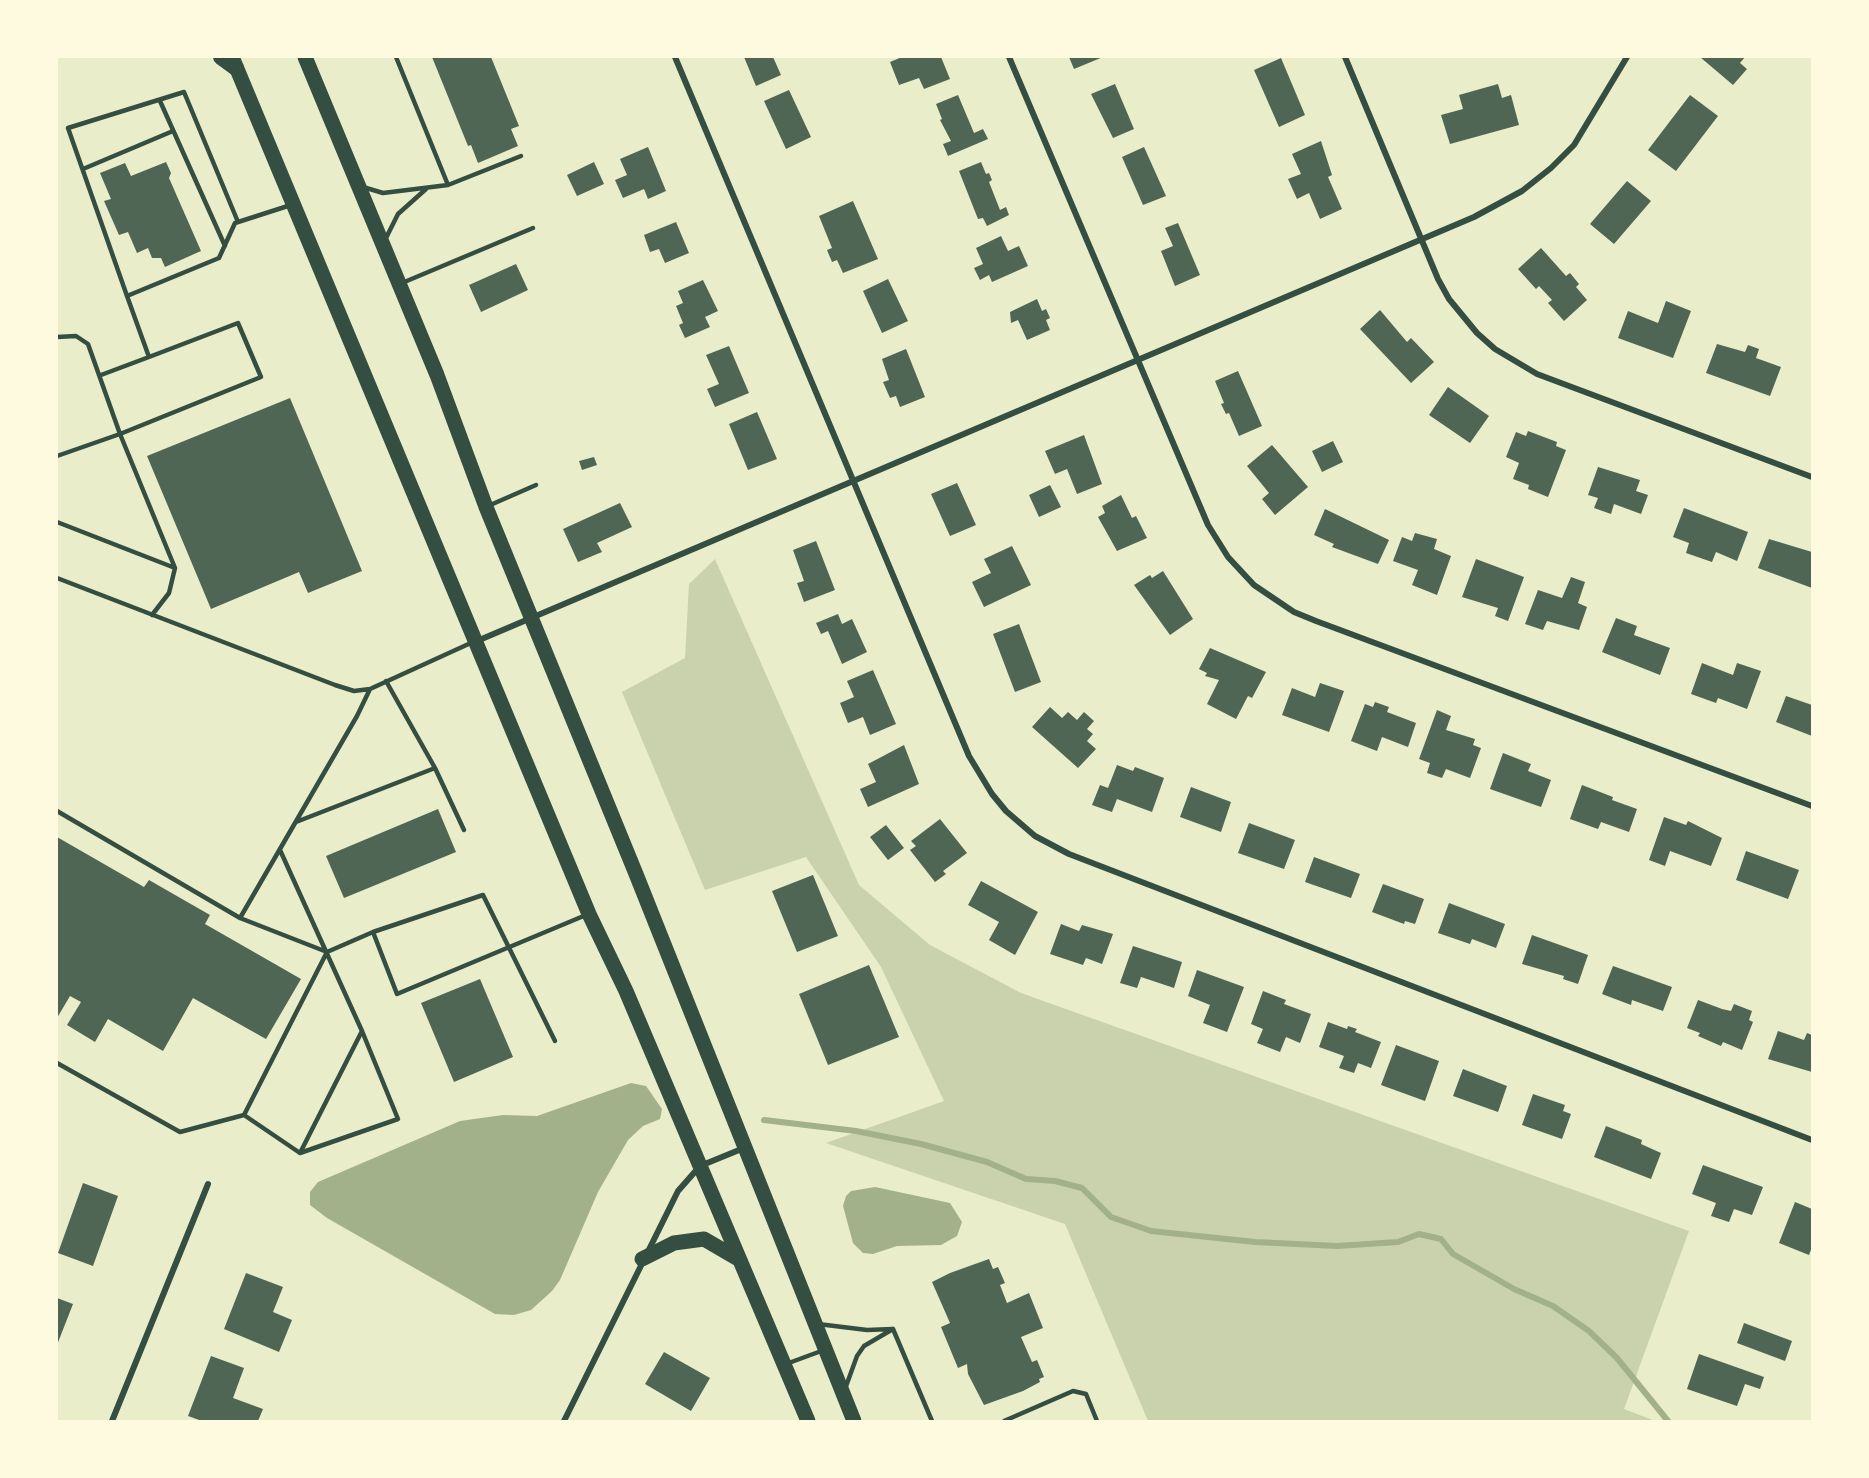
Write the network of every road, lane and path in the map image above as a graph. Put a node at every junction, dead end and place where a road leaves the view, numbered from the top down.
1 (221, 57) edge
2 (305, 57) edge
3 (396, 57) edge
4 (675, 57) edge
5 (1009, 57) edge
6 (1345, 57) edge
7 (1627, 57) edge
8 (234, 62) edge
9 (160, 101) junction
10 (174, 131) junction
11 (521, 156) dead end
12 (83, 169) junction
13 (448, 185) junction
14 (359, 186) junction
15 (426, 189) junction
16 (294, 204) junction
17 (238, 222) junction
18 (533, 228) dead end
19 (1422, 240) junction
20 (383, 244) junction
21 (225, 247) junction
22 (399, 284) junction
23 (127, 296) junction
24 (57, 337) edge
25 (149, 357) junction
26 (1138, 361) junction
27 (101, 375) junction
28 (120, 434) junction
29 (57, 456) edge
30 (1812, 477) edge
31 (854, 481) junction
32 (536, 485) dead end
33 (486, 507) junction
34 (57, 522) edge
35 (175, 568) junction
36 (57, 578) edge
37 (152, 615) junction
38 (532, 619) junction
39 (476, 641) junction
40 (386, 681) junction
41 (370, 689) junction
42 (435, 768) junction
43 (1812, 806) edge
44 (57, 811) edge
45 (296, 822) junction
46 (464, 830) dead end
47 (280, 850) junction
48 (589, 914) junction
49 (240, 918) junction
50 (373, 932) junction
51 (509, 948) junction
52 (327, 952) junction
53 (362, 1031) junction
54 (555, 1041) dead end
55 (57, 1064) edge
56 (244, 1115) junction
57 (1812, 1140) edge
58 (744, 1148) junction
59 (300, 1153) junction
60 (700, 1166) junction
61 (208, 1184) dead end
62 (642, 1259) junction
63 (740, 1260) junction
64 (815, 1324) junction
65 (893, 1329) junction
66 (826, 1350) junction
67 (784, 1365) junction
68 (844, 1395) junction
69 (112, 1421) edge
70 (564, 1421) edge
71 (808, 1421) edge
72 (854, 1421) edge
73 (932, 1421) edge
74 (1004, 1421) edge
75 (1097, 1421) edge

1 - 8 highway
2 - 14 main road
3 - 13 lane
4 - 31 street
5 - 26 street
6 - 19 street
7 - 19 street
8 - 16 main road
9 - 10 lane
9 - 12 lane
9 - 17 lane
10 - 12 lane
10 - 21 lane
11 - 13 lane
12 - 23 lane
13 - 15 lane
14 - 15 lane
14 - 20 main road
15 - 20 lane
16 - 17 lane
16 - 39 main road
17 - 21 lane
18 - 22 lane
19 - 26 street
19 - 30 street
20 - 22 main road
21 - 23 lane
22 - 33 main road
23 - 25 lane
24 - 27 lane
25 - 27 lane
25 - 28 lane
26 - 31 street
26 - 43 street
27 - 28 lane
28 - 29 lane
28 - 35 lane
31 - 38 street
31 - 57 street
32 - 33 lane
33 - 38 main road
34 - 35 lane
35 - 37 lane
36 - 37 lane
37 - 41 lane
38 - 39 street
38 - 58 main road
39 - 40 lane
39 - 48 main road
40 - 41 lane
40 - 42 lane
41 - 45 lane
42 - 45 lane
42 - 46 lane
44 - 49 lane
45 - 47 lane
47 - 49 lane
47 - 52 lane
48 - 51 lane
48 - 60 main road
49 - 52 lane
50 - 51 lane
50 - 51 lane
50 - 52 lane
51 - 54 lane
52 - 53 lane
52 - 56 lane
53 - 59 lane
53 - 59 lane
55 - 56 lane
56 - 59 lane
58 - 60 street
58 - 64 main road
60 - 62 street
60 - 63 main road
61 - 69 street
62 - 63 main road
62 - 70 street
63 - 67 main road
64 - 65 lane
64 - 66 main road
65 - 68 lane
65 - 73 lane
66 - 67 lane
66 - 68 main road
67 - 71 main road
68 - 72 main road
74 - 75 lane

